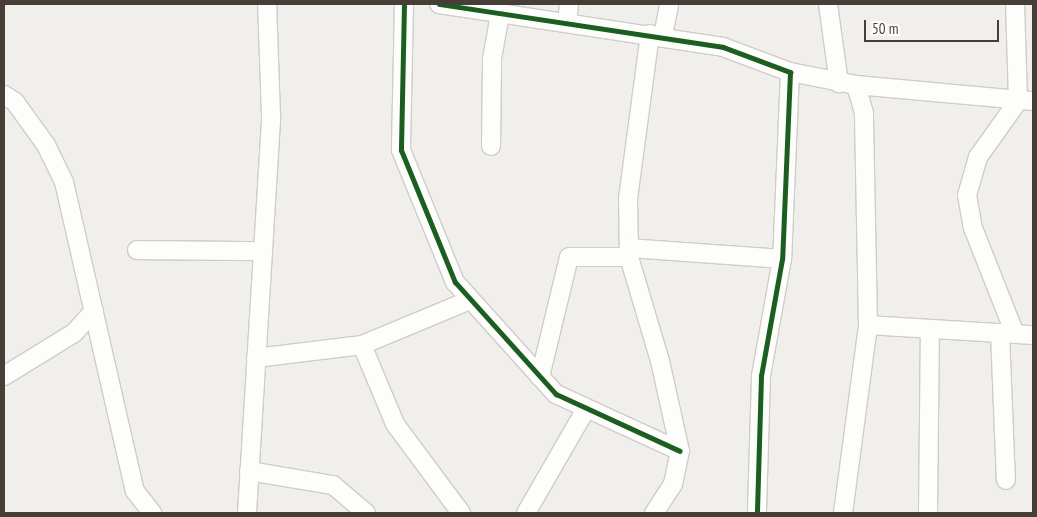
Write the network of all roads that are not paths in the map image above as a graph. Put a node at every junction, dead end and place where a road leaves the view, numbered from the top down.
1 (267, 4) edge
2 (404, 4) edge
3 (439, 4) edge
4 (570, 4) edge
5 (670, 4) edge
6 (828, 4) edge
7 (1015, 4) edge
8 (480, 8) edge
9 (500, 14) junction
10 (567, 23) junction
11 (656, 35) junction
12 (790, 72) junction
13 (848, 84) junction
14 (4, 95) edge
15 (1026, 101) edge
16 (491, 146) dead end
17 (137, 250) dead end
18 (263, 251) junction
19 (629, 252) junction
20 (782, 259) junction
21 (470, 300) junction
22 (94, 311) junction
23 (868, 325) junction
24 (930, 331) junction
25 (1008, 334) junction
26 (1033, 335) edge
27 (362, 345) junction
28 (256, 358) junction
29 (4, 376) edge
30 (540, 377) junction
31 (586, 409) junction
32 (680, 451) junction
33 (249, 472) junction
34 (1006, 480) dead end
35 (152, 513) edge
36 (247, 513) edge
37 (366, 513) edge
38 (461, 513) edge
39 (526, 513) edge
40 (654, 513) edge
41 (757, 513) edge
42 (842, 513) edge
43 (928, 513) edge

1 - 18 street
2 - 21 street
3 - 8 street
4 - 10 street
5 - 11 street
6 - 13 street
7 - 15 street
8 - 9 street
9 - 10 street
9 - 16 street
10 - 11 street
11 - 12 street
11 - 19 street
12 - 13 street
12 - 20 street
13 - 15 street
13 - 23 street
14 - 22 street
15 - 25 street
17 - 18 street
18 - 28 street
19 - 20 street
19 - 30 street
19 - 32 street
20 - 41 street
21 - 27 street
21 - 30 street
22 - 29 street
22 - 35 street
23 - 24 street
23 - 42 street
24 - 25 street
24 - 43 street
25 - 26 street
25 - 34 street
27 - 28 street
27 - 38 street
28 - 33 street
30 - 31 street
31 - 32 street
31 - 39 street
32 - 40 street
33 - 36 street
33 - 37 street

